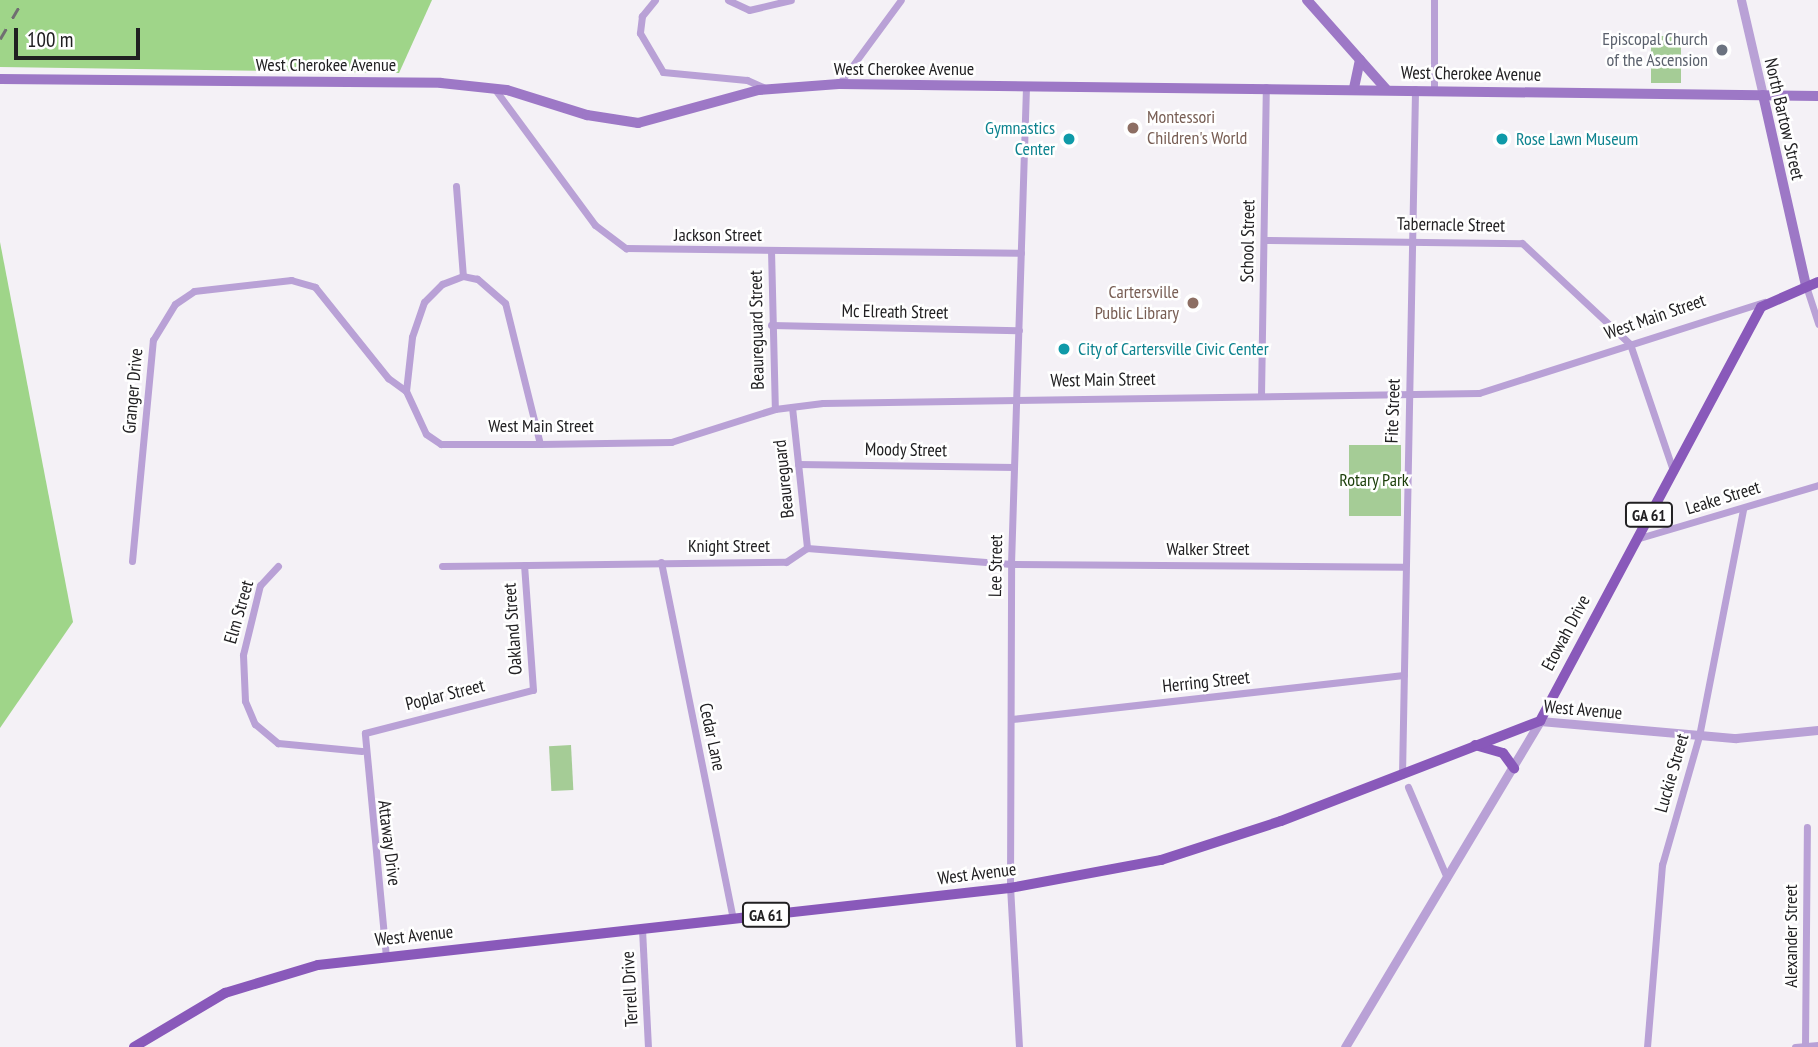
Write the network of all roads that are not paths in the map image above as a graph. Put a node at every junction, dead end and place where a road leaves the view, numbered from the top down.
1 (655, 0) edge
2 (728, 0) edge
3 (791, 0) edge
4 (901, 0) edge
5 (1307, 0) edge
6 (1434, 0) edge
7 (1741, 0) edge
8 (1360, 60) junction
9 (0, 79) edge
10 (839, 84) junction
11 (1026, 86) junction
12 (1266, 87) junction
13 (494, 88) junction
14 (1354, 88) junction
15 (767, 89) junction
16 (1386, 89) junction
17 (1415, 89) junction
18 (1434, 90) junction
19 (1763, 95) junction
20 (1818, 96) edge
21 (456, 186) dead end
22 (1411, 239) junction
23 (1265, 240) junction
24 (771, 250) junction
25 (1021, 253) junction
26 (463, 276) junction
27 (1818, 282) edge
28 (1806, 286) junction
29 (1765, 302) junction
30 (1818, 324) edge
31 (771, 325) junction
32 (1019, 330) junction
33 (1630, 344) junction
34 (406, 391) junction
35 (1410, 395) junction
36 (1261, 396) junction
37 (1015, 399) junction
38 (792, 407) junction
39 (775, 409) junction
40 (540, 444) junction
41 (798, 464) junction
42 (1014, 467) junction
43 (1673, 470) junction
44 (1818, 485) edge
45 (1742, 509) junction
46 (1636, 539) junction
47 (807, 548) junction
48 (132, 561) dead end
49 (661, 562) junction
50 (1011, 564) junction
51 (524, 565) junction
52 (278, 566) dead end
53 (442, 566) dead end
54 (1404, 566) junction
55 (1404, 675) junction
56 (533, 690) joint
57 (1012, 719) junction
58 (1540, 721) junction
59 (1818, 730) edge
60 (365, 733) joint
61 (1699, 736) junction
62 (1475, 745) junction
63 (362, 751) junction
64 (1514, 768) junction
65 (1402, 775) junction
66 (1408, 787) dead end
67 (1807, 827) dead end
68 (1447, 878) junction
69 (1010, 888) junction
70 (733, 919) junction
71 (642, 929) junction
72 (1818, 929) edge
73 (1807, 930) junction
74 (386, 957) junction
75 (1818, 1045) edge
76 (1805, 1046) edge
77 (134, 1047) edge
78 (648, 1047) edge
79 (1019, 1047) edge
80 (1345, 1047) edge
81 (1647, 1047) edge
82 (1795, 1047) edge

1 - 15 street
2 - 3 street
4 - 10 street
5 - 8 main road
6 - 18 street
7 - 19 street, North Bartow Street
8 - 14 main road
8 - 16 main road
9 - 13 main road, West Cherokee Avenue
10 - 11 main road, West Cherokee Avenue
10 - 15 main road, West Cherokee Avenue
11 - 12 main road, West Cherokee Avenue
11 - 25 street, Lee Street
12 - 14 main road, West Cherokee Avenue
12 - 23 street, School Street
13 - 15 main road, West Cherokee Avenue
13 - 24 street, Jackson Street
14 - 16 main road, West Cherokee Avenue
16 - 17 main road, West Cherokee Avenue
17 - 18 main road, West Cherokee Avenue
17 - 22 street, Fite Street
18 - 19 main road, West Cherokee Avenue
19 - 20 main road, West Cherokee Avenue
19 - 28 main road, North Bartow Street
21 - 26 street
22 - 23 street, Tabernacle Street
22 - 33 street, Tabernacle Street
22 - 35 street, Fite Street
23 - 36 street, School Street
24 - 25 street, Jackson Street
24 - 31 street, Beaureguard Street
25 - 32 street, Lee Street
26 - 34 street
26 - 40 street
27 - 28 main road, West Main Street
28 - 29 main road, West Main Street
28 - 30 street
29 - 33 street, West Main Street
29 - 43 main road, Etowah Drive / GA 61
31 - 32 street, Mc Elreath Street
31 - 39 street, Beaureguard Street
32 - 37 street, Lee Street
33 - 35 street, West Main Street
33 - 43 street, Tabernacle Street
34 - 40 street, West Main Street
34 - 48 street, Granger Drive
35 - 36 street, West Main Street
35 - 54 street, Fite Street
36 - 37 street, West Main Street
37 - 38 street, West Main Street
37 - 42 street, Lee Street
38 - 39 street, West Main Street
38 - 41 street, Beaureguard
39 - 40 street, West Main Street
41 - 42 street, Moody Street
41 - 47 street, Beaureguard
42 - 50 street, Lee Street
43 - 46 main road, Etowah Drive / GA 61
44 - 45 street, Leake Street
45 - 46 street, Leake Street
45 - 61 street, Luckie Street
46 - 58 main road, Etowah Drive / GA 61
47 - 49 street, Knight Street
47 - 50 street, Knight Street
49 - 51 street, Knight Street
49 - 70 street, Cedar Lane
50 - 54 street, Walker Street
50 - 57 street, Lee Street
51 - 53 street, Knight Street
51 - 56 street, Oakland Street
52 - 63 street, Elm Street
54 - 55 street, Fite Street
55 - 57 street, Herring Street
55 - 65 street, Fite Street
56 - 60 street, Poplar Street
57 - 69 street, Lee Street
58 - 61 street, West Avenue
58 - 62 main road, West Avenue / GA 61
58 - 64 street, Etowah Drive
59 - 61 street, West Avenue
60 - 63 street, Attaway Drive
61 - 81 street, Luckie Street
62 - 64 main road
62 - 65 main road, West Avenue / GA 61
63 - 74 street, Attaway Drive
64 - 68 street, Etowah Drive
65 - 69 main road, West Avenue / GA 61
66 - 68 street
67 - 73 street, Alexander Street
68 - 80 street, Etowah Drive
69 - 70 main road, West Avenue / GA 61
69 - 79 street, Lee Street
70 - 71 main road, West Avenue / GA 61
71 - 74 main road, West Avenue / GA 61
71 - 78 street, Terrell Drive
72 - 73 street
73 - 76 street, Alexander Street
74 - 77 main road, West Avenue / GA 61
75 - 76 street
76 - 82 street

